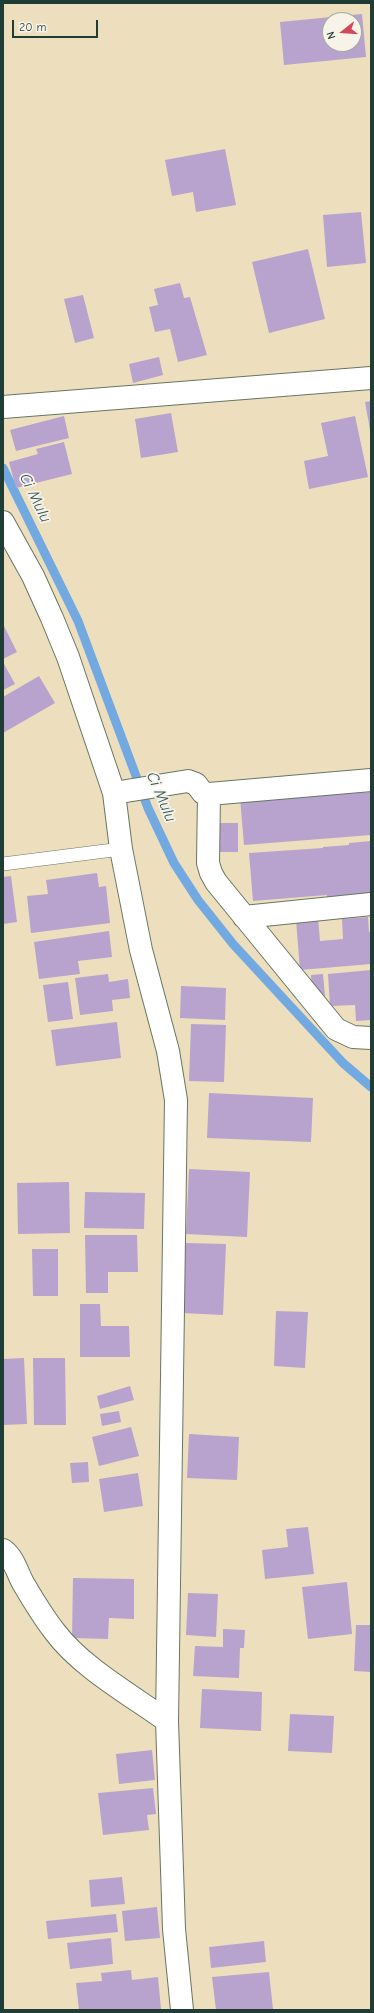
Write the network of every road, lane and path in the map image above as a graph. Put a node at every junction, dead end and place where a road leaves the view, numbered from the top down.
1 (371, 378) edge
2 (3, 407) edge
3 (3, 522) edge
4 (371, 780) edge
5 (122, 792) junction
6 (209, 794) junction
7 (121, 850) junction
8 (3, 864) edge
9 (371, 904) edge
10 (244, 917) junction
11 (371, 1038) edge
12 (3, 1550) edge
13 (167, 1721) junction
14 (182, 2010) edge

1 - 2 street
3 - 5 street
4 - 6 street
5 - 6 street
5 - 7 street
6 - 10 street
7 - 8 lane
7 - 13 street
9 - 10 street
10 - 11 street
12 - 13 street
13 - 14 street

